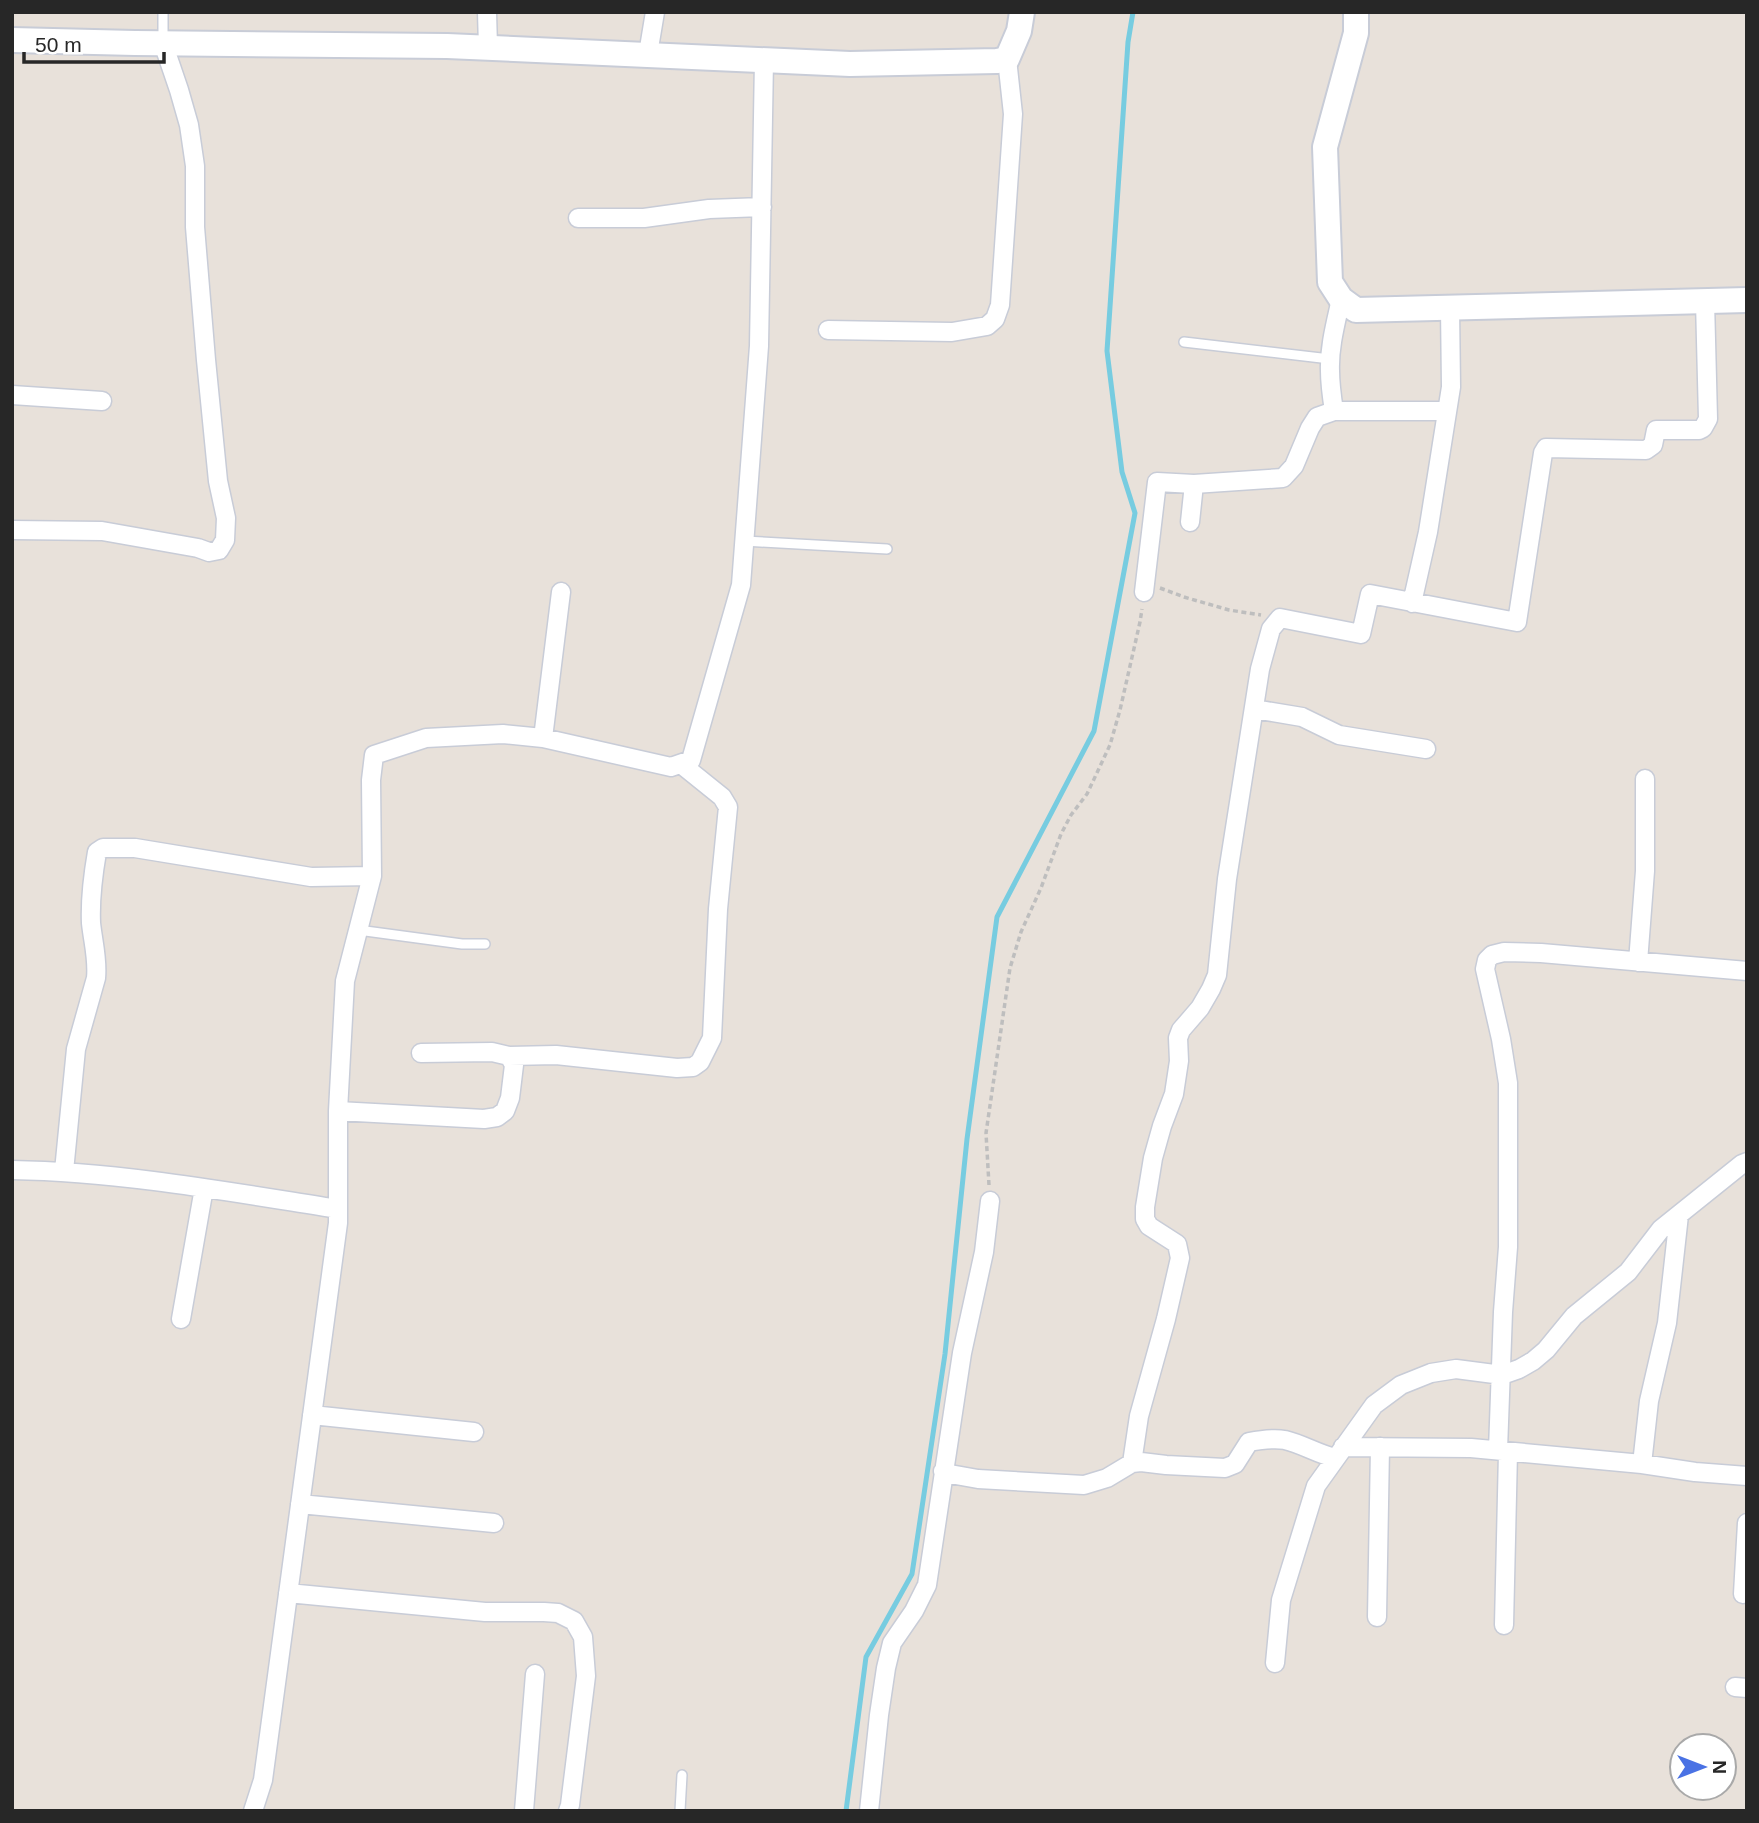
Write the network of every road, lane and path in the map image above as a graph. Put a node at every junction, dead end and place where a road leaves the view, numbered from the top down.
1 (163, 12) edge
2 (487, 12) edge
3 (655, 12) edge
4 (1022, 12) edge
5 (1356, 12) edge
6 (12, 40) edge
7 (163, 43) junction
8 (488, 47) junction
9 (648, 54) junction
10 (1007, 58) junction
11 (764, 60) junction
12 (762, 207) junction
13 (578, 218) dead end
14 (1341, 299) junction
15 (1747, 300) edge
16 (1705, 301) junction
17 (1450, 307) junction
18 (828, 331) dead end
19 (1184, 342) dead end
20 (1330, 359) junction
21 (12, 395) edge
22 (102, 401) dead end
23 (1334, 411) junction
24 (1447, 411) junction
25 (1194, 484) junction
26 (1190, 522) dead end
27 (12, 530) edge
28 (744, 541) junction
29 (887, 549) dead end
30 (561, 592) dead end
31 (1143, 592) junction
32 (1412, 603) junction
33 (1280, 618) junction
34 (1254, 709) junction
35 (543, 738) junction
36 (1426, 749) dead end
37 (681, 764) junction
38 (1646, 779) dead end
39 (372, 876) junction
40 (358, 930) junction
41 (485, 944) dead end
42 (1638, 962) junction
43 (1747, 971) edge
44 (421, 1053) dead end
45 (509, 1056) junction
46 (338, 1111) junction
47 (1747, 1162) edge
48 (12, 1170) edge
49 (64, 1171) junction
50 (204, 1188) junction
51 (990, 1201) joint
52 (338, 1209) junction
53 (1679, 1215) junction
54 (181, 1319) dead end
55 (1502, 1375) junction
56 (312, 1415) junction
57 (474, 1432) dead end
58 (1380, 1447) junction
59 (1503, 1451) junction
60 (1339, 1452) junction
61 (1132, 1463) junction
62 (1642, 1464) junction
63 (943, 1471) junction
64 (1747, 1476) edge
65 (300, 1504) junction
66 (494, 1523) dead end
67 (1747, 1523) edge
68 (288, 1593) junction
69 (1743, 1594) dead end
70 (1377, 1617) dead end
71 (1504, 1625) dead end
72 (1275, 1663) dead end
73 (535, 1674) dead end
74 (682, 1775) dead end
75 (253, 1811) edge
76 (524, 1811) edge
77 (568, 1811) edge
78 (680, 1811) edge
79 (869, 1811) edge

1 - 7 lane
2 - 8 street
3 - 9 street
4 - 10 street
5 - 14 street
6 - 7 street
7 - 8 street
7 - 27 street
8 - 9 street
9 - 11 street
10 - 11 street
10 - 18 street
11 - 12 street
12 - 13 street
12 - 28 street
14 - 17 street
14 - 20 street
15 - 16 street
16 - 17 street
16 - 32 street
17 - 24 street
19 - 20 lane
20 - 23 street
21 - 22 street
23 - 24 street
23 - 25 street
24 - 32 street
25 - 26 street
25 - 31 street
28 - 29 lane
28 - 37 street
30 - 35 street
31 - 33 path
31 - 51 path
32 - 33 street
33 - 34 street
34 - 36 street
34 - 61 street
35 - 37 street
35 - 39 street
37 - 45 street
38 - 42 street
39 - 40 street
39 - 49 street
40 - 41 lane
40 - 46 street
42 - 43 street
42 - 55 street
44 - 45 street
45 - 46 street
46 - 52 street
47 - 53 street
48 - 49 street
49 - 50 street
50 - 52 street
50 - 54 street
51 - 63 street
52 - 56 street
53 - 55 street
53 - 62 street
55 - 59 street
55 - 60 street
56 - 57 street
56 - 65 street
58 - 59 street
58 - 60 street
58 - 70 street
59 - 62 street
59 - 71 street
60 - 61 street
60 - 72 street
61 - 63 street
62 - 64 street
63 - 79 street
65 - 66 street
65 - 68 street
67 - 69 street
68 - 75 street
68 - 77 street
73 - 76 street
74 - 78 lane

